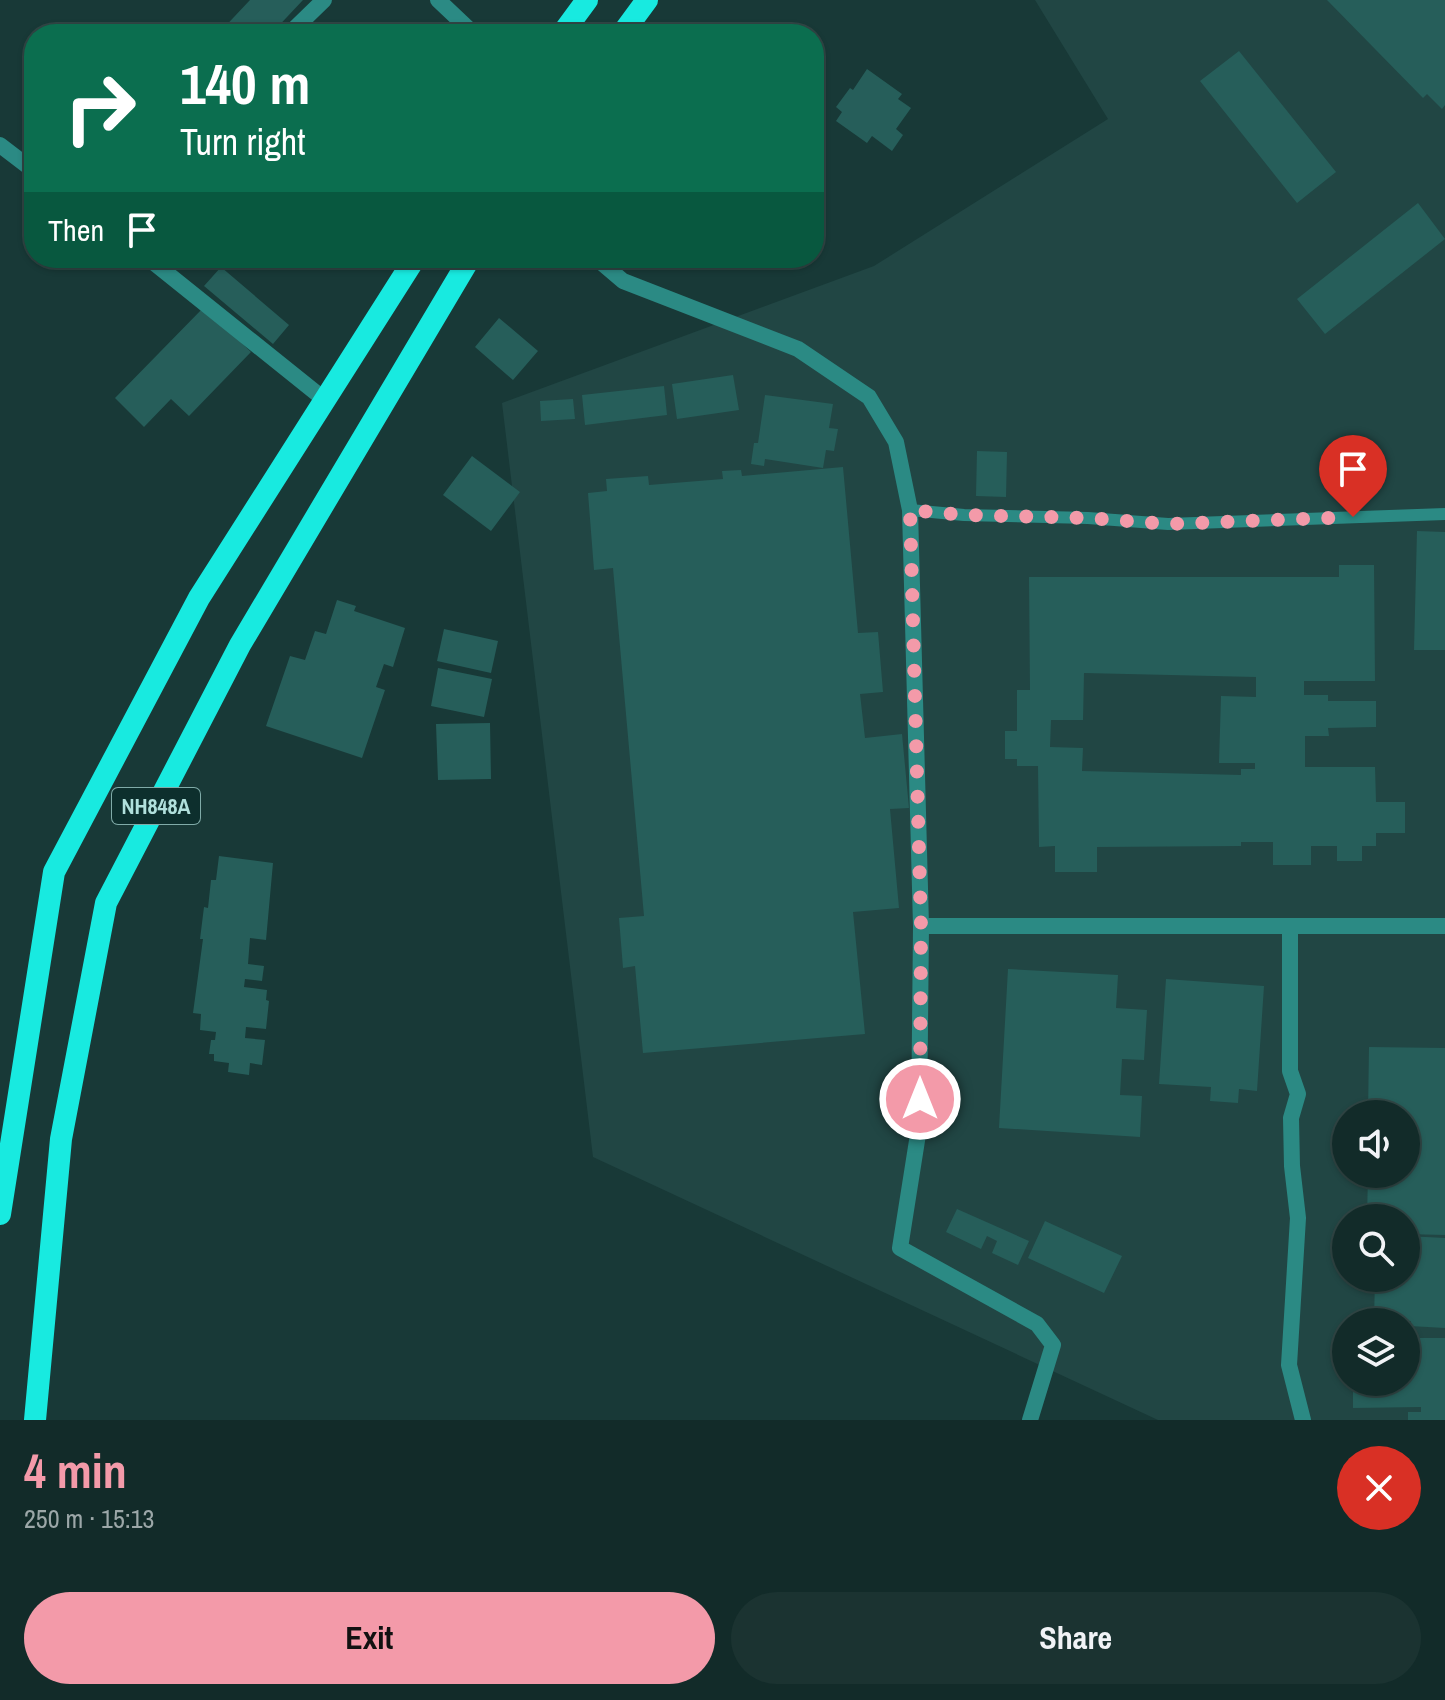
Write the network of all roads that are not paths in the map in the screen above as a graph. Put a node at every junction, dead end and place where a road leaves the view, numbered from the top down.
1 (324, 0) edge
2 (438, 0) edge
3 (587, 0) edge
4 (647, 0) edge
5 (299, 24) edge
6 (463, 24) edge
7 (569, 24) edge
8 (629, 24) edge
9 (0, 145) edge
10 (24, 163) edge
11 (160, 268) edge
12 (409, 268) edge
13 (464, 268) edge
14 (608, 268) edge
15 (325, 400) junction
16 (910, 510) junction
17 (1445, 514) edge
18 (921, 926) junction
19 (1290, 926) junction
20 (1445, 926) edge
21 (0, 1214) edge
22 (35, 1420) edge
23 (1030, 1420) edge
24 (1303, 1420) edge

1 - 5 street
2 - 6 street
3 - 7 highway
4 - 8 highway
9 - 10 street
11 - 15 street
12 - 15 highway, NH848A
13 - 22 highway, NH848A
14 - 16 street
15 - 21 highway, NH848A
16 - 17 lane
16 - 18 street
18 - 19 street
18 - 23 street
19 - 20 street
19 - 24 street

